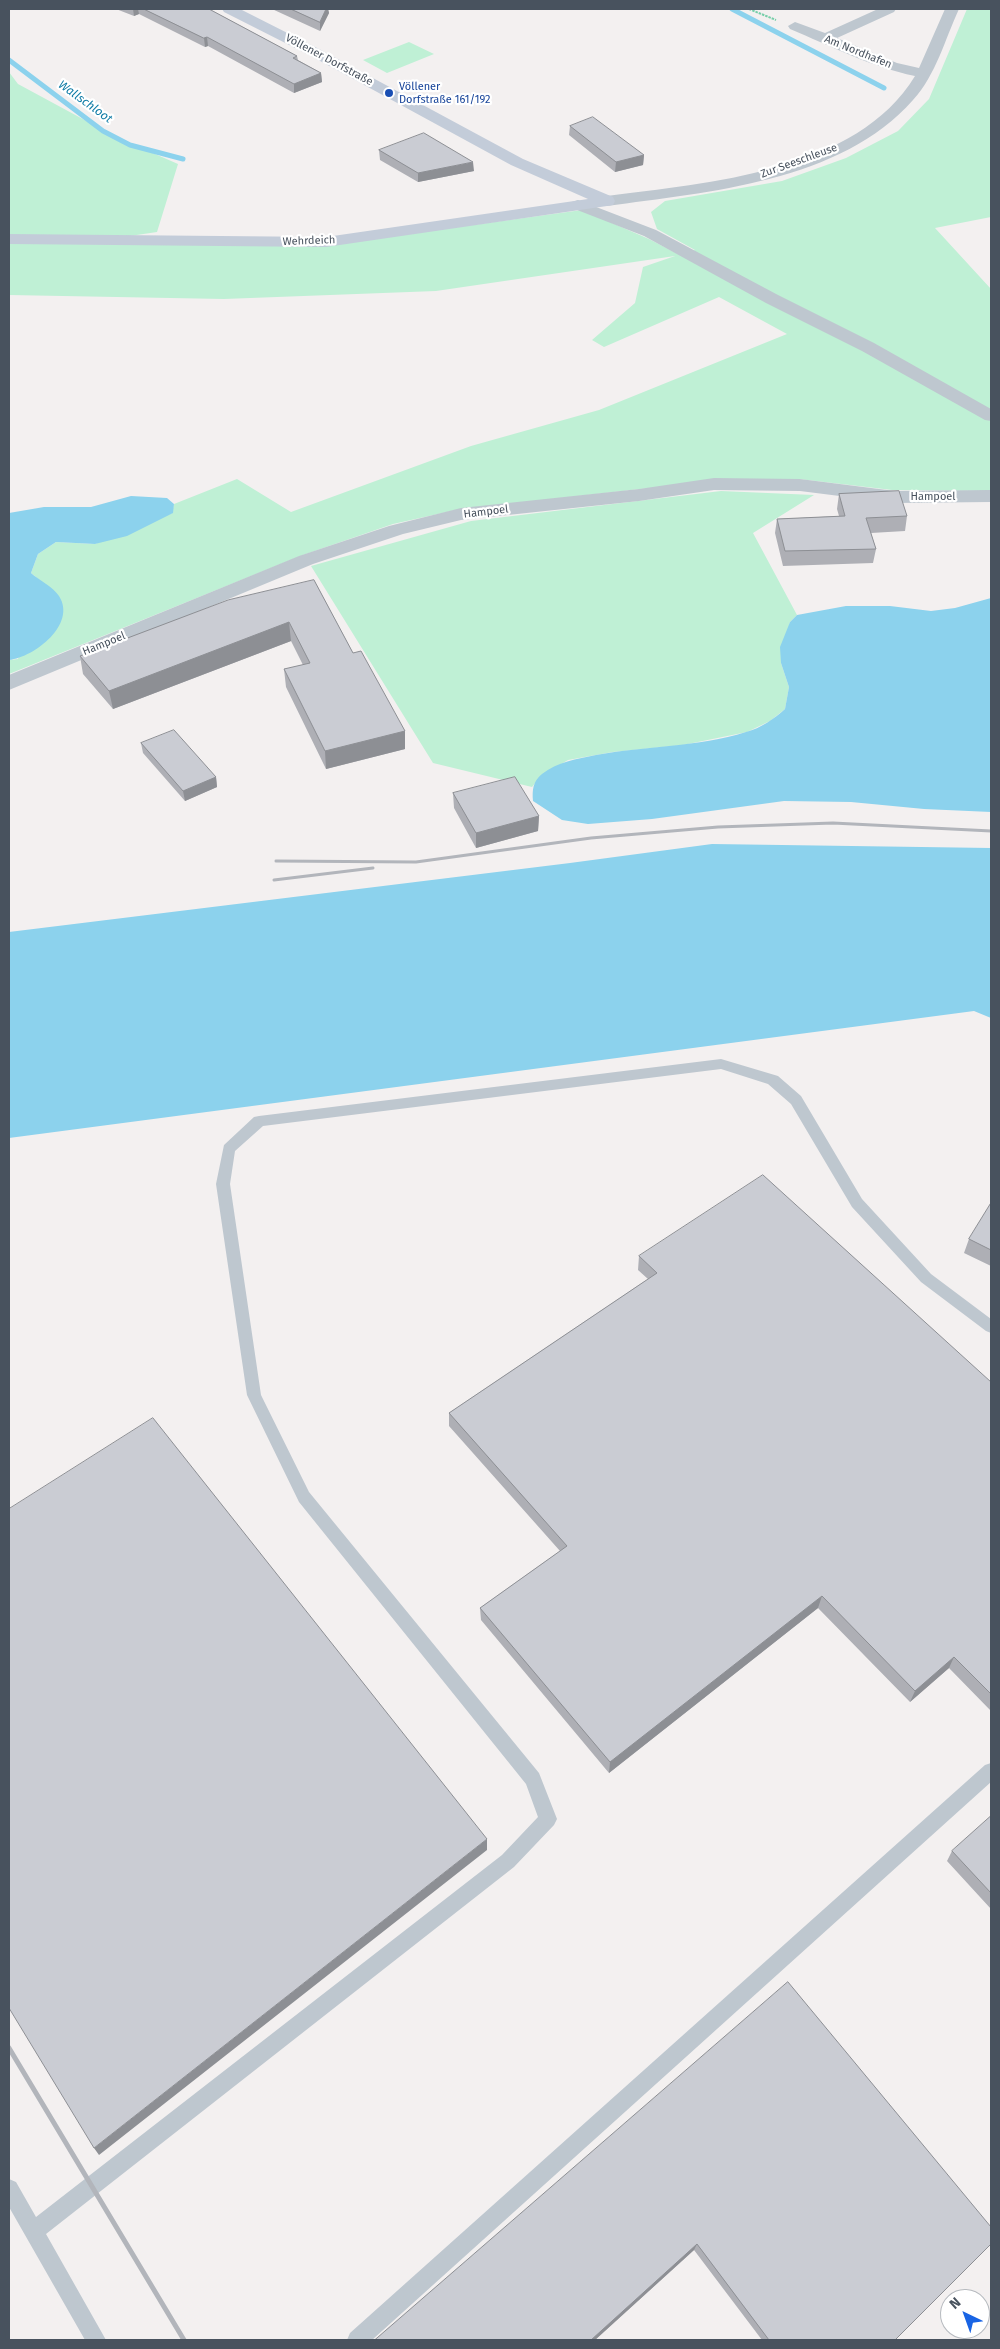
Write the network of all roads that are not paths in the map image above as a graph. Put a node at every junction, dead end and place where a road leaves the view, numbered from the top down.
1 (229, 9) edge
2 (889, 9) edge
3 (952, 9) edge
4 (795, 26) road end
5 (824, 39) junction
6 (923, 73) junction
7 (533, 170) junction
8 (607, 201) junction
9 (578, 205) junction
10 (650, 233) junction
11 (9, 239) edge
12 (991, 416) edge
13 (991, 496) edge
14 (9, 683) edge
15 (991, 1326) edge
16 (991, 1770) edge
17 (9, 2189) edge
18 (33, 2232) junction
19 (96, 2340) edge
20 (357, 2340) edge

1 - 7 street, Völlener Dorfstraße
2 - 5 street
3 - 6 street, Zur Seeschleuse
4 - 5 street, Am Nordhafen
5 - 6 street, Am Nordhafen
6 - 8 street, Zur Seeschleuse
7 - 8 street, Völlener Dorfstraße
7 - 9 street, Völlener Dorfstraße
8 - 9 street, Wehrdeich
8 - 10 street
9 - 10 street
9 - 11 street, Wehrdeich
10 - 12 street
13 - 14 street, Hampoel
15 - 18 lane
16 - 20 lane
17 - 18 lane
18 - 19 lane

